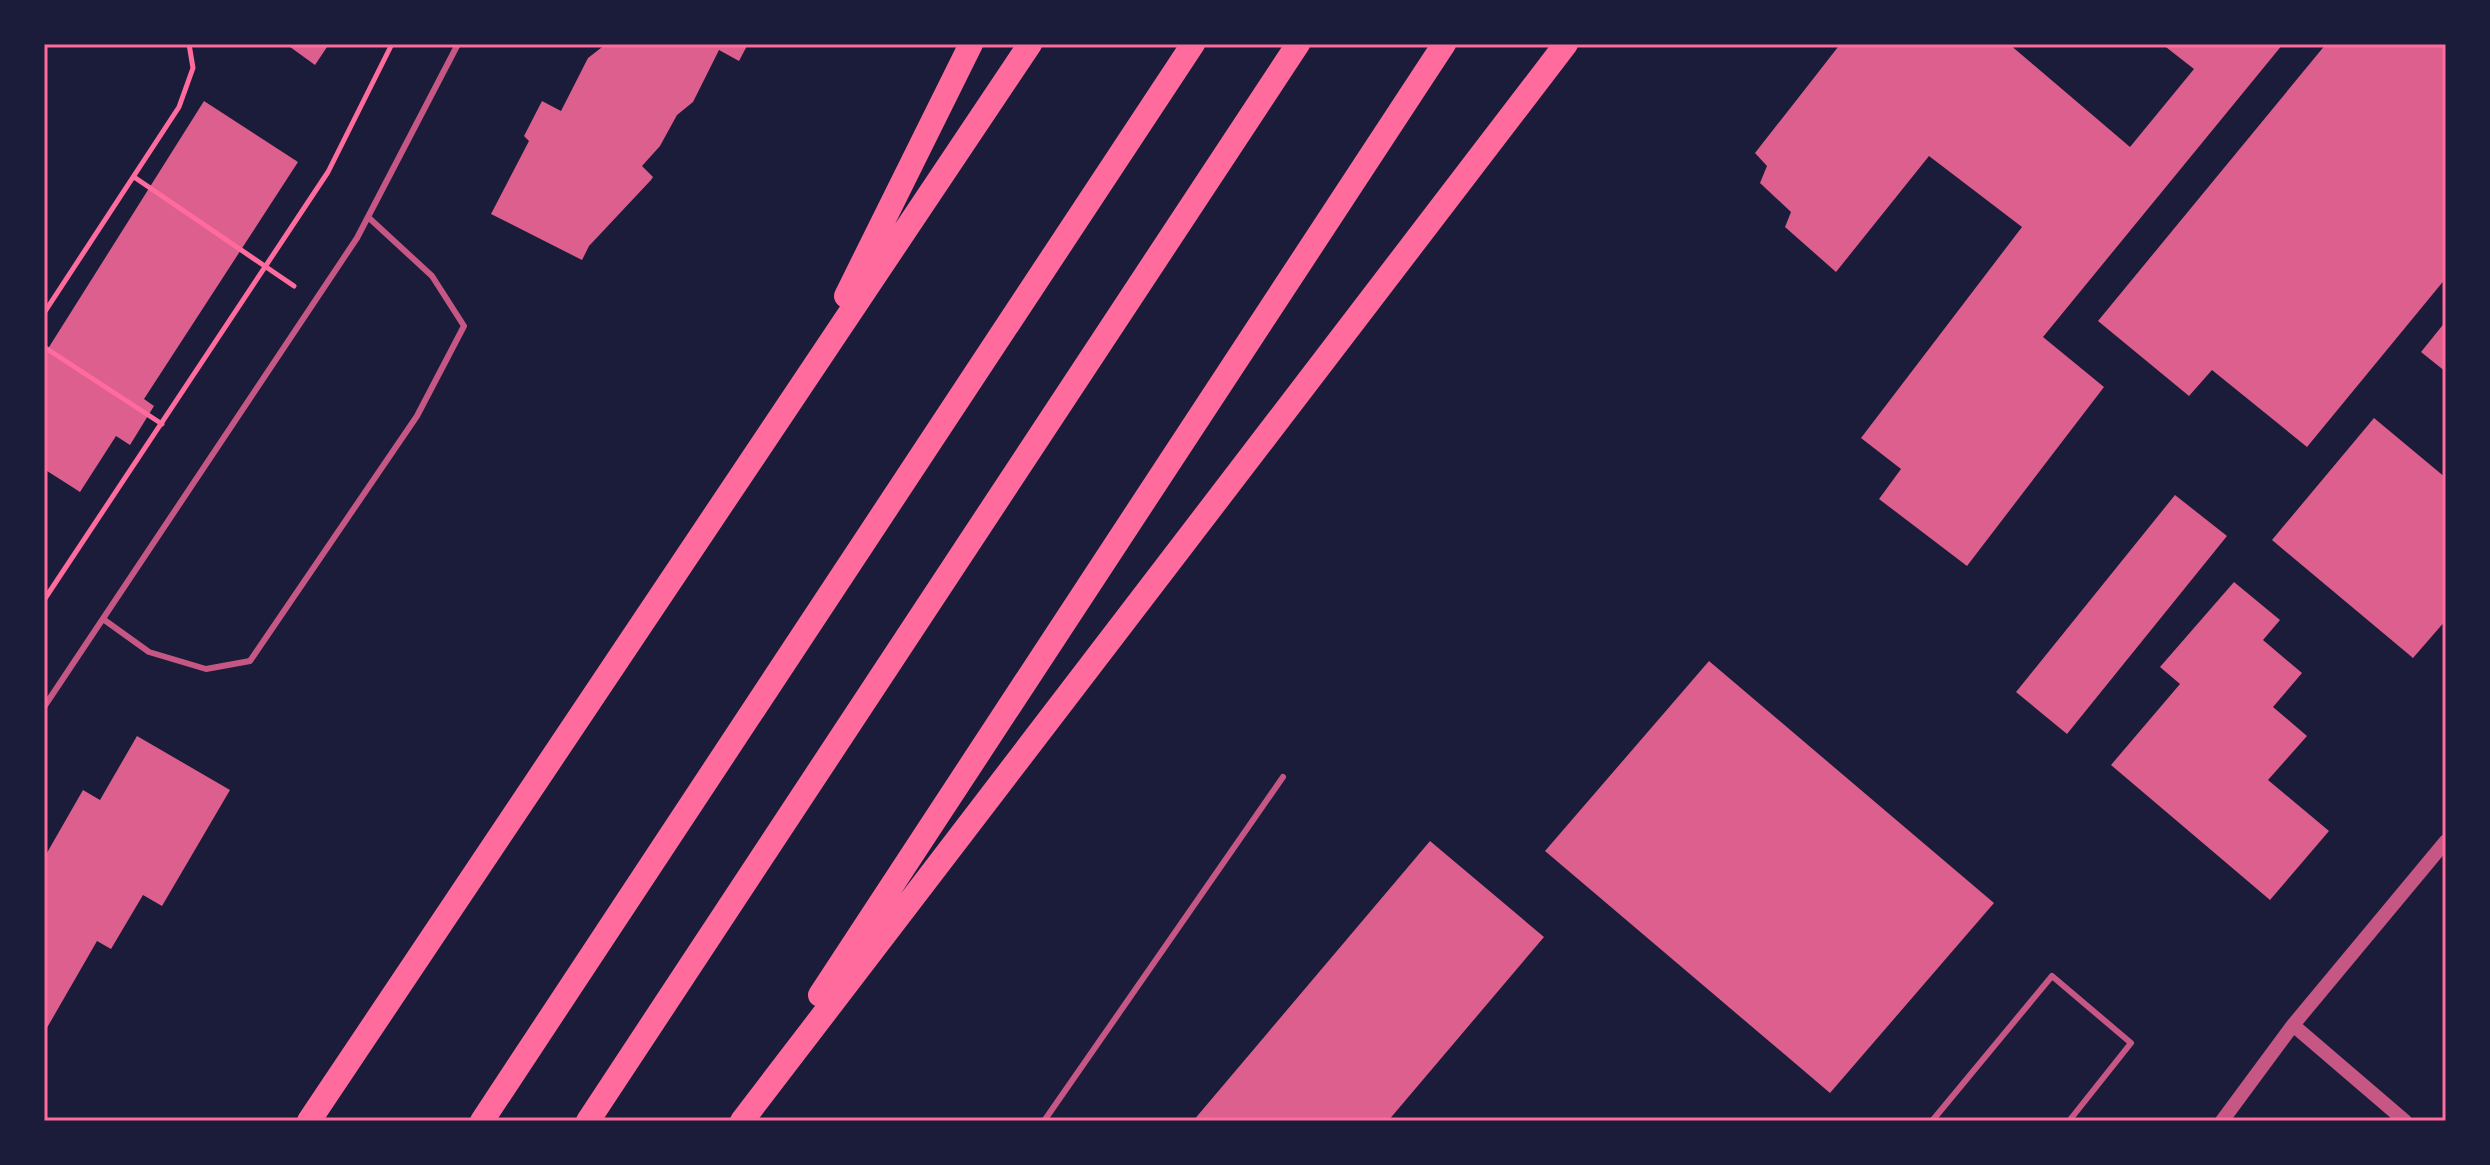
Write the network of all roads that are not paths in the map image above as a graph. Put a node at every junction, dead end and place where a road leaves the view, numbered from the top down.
1 (458, 44) edge
2 (971, 44) edge
3 (1030, 44) edge
4 (1193, 44) edge
5 (1298, 44) edge
6 (1444, 44) edge
7 (1566, 44) edge
8 (368, 217) junction
9 (802, 384) junction
10 (103, 619) junction
11 (44, 707) edge
12 (1283, 777) dead end
13 (2446, 841) edge
14 (2293, 1025) junction
15 (309, 1121) edge
16 (482, 1121) edge
17 (588, 1121) edge
18 (739, 1121) edge
19 (1044, 1121) edge
20 (1932, 1121) edge
21 (2069, 1121) edge
22 (2222, 1121) edge
23 (2405, 1121) edge

1 - 8 lane
2 - 9 highway
3 - 9 highway
4 - 16 highway
5 - 17 highway
6 - 18 highway
7 - 18 highway
8 - 10 lane
8 - 10 lane
9 - 15 highway
10 - 11 lane
12 - 19 lane
13 - 14 street
14 - 22 street
14 - 23 street
20 - 21 lane

